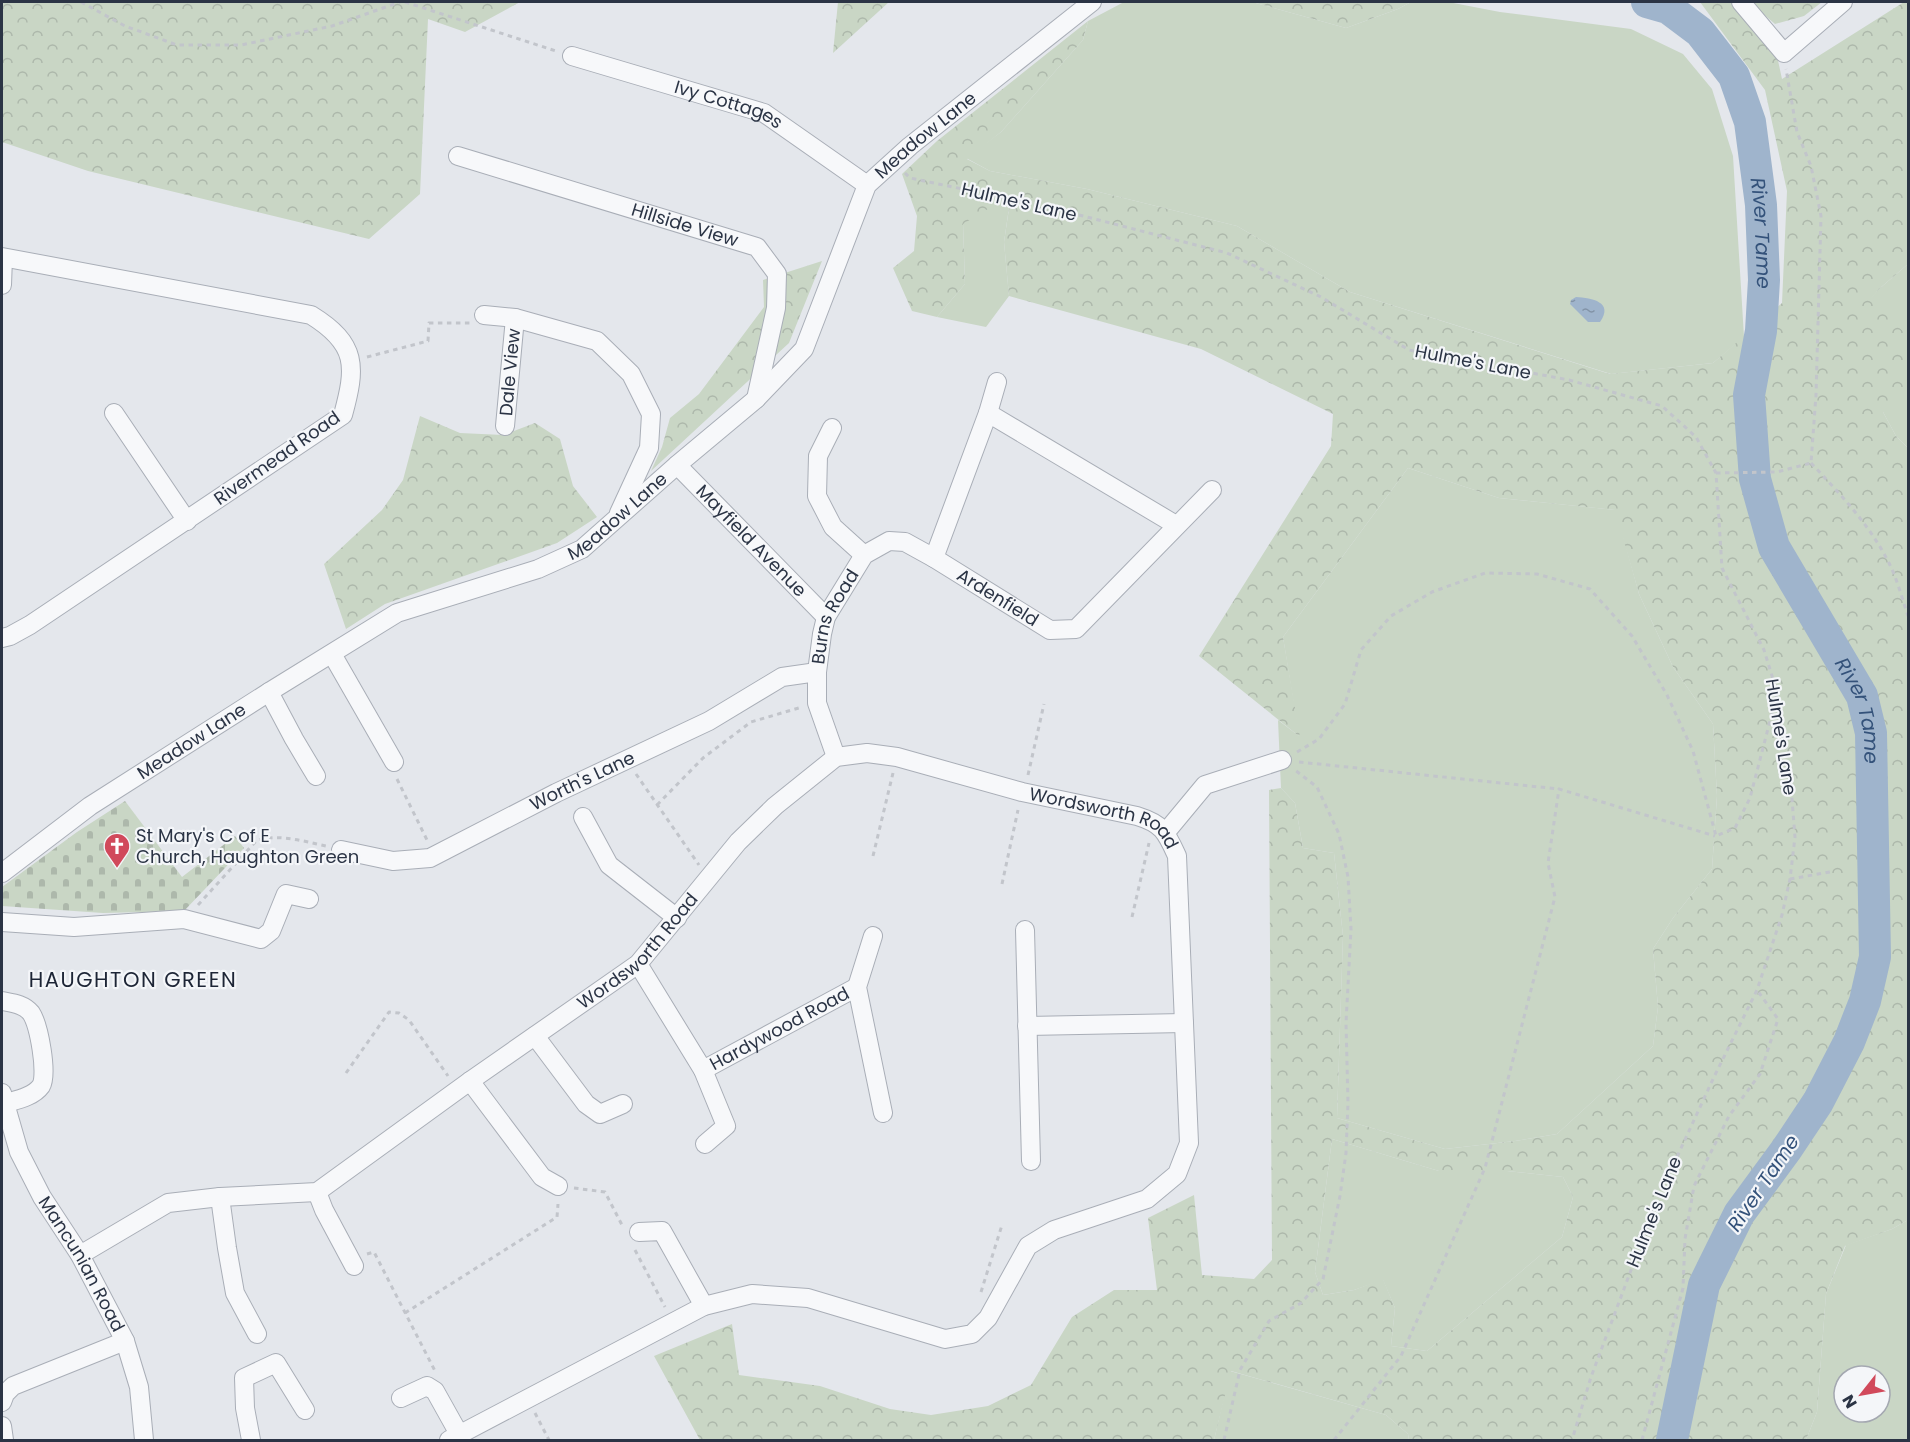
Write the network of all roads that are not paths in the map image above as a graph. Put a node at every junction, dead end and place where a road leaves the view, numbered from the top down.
1 (1092, 2) edge
2 (1740, 2) edge
3 (1843, 2) edge
4 (572, 56) road end
5 (458, 156) dead end
6 (867, 184) junction
7 (2, 258) edge
8 (2, 285) edge
9 (484, 315) road end
10 (515, 318) junction
11 (997, 382) dead end
12 (756, 399) junction
13 (114, 413) dead end
14 (988, 413) junction
15 (505, 426) dead end
16 (832, 428) dead end
17 (677, 465) junction
18 (1212, 490) dead end
19 (618, 518) junction
20 (187, 520) junction
21 (1176, 525) junction
22 (864, 555) junction
23 (934, 558) junction
24 (826, 617) junction
25 (2, 638) edge
26 (332, 654) junction
27 (817, 672) junction
28 (269, 692) junction
29 (836, 757) junction
30 (1282, 760) road end
31 (394, 762) road end
32 (316, 776) dead end
33 (583, 817) dead end
34 (1160, 826) junction
35 (341, 850) road end
36 (2, 873) edge
37 (309, 899) dead end
38 (677, 918) junction
39 (2, 922) edge
40 (1025, 930) dead end
41 (873, 936) dead end
42 (638, 964) junction
43 (857, 987) junction
44 (2, 1001) edge
45 (1184, 1023) junction
46 (1027, 1026) junction
47 (535, 1036) junction
48 (703, 1070) junction
49 (464, 1085) junction
50 (2, 1099) edge
51 (623, 1104) dead end
52 (883, 1113) dead end
53 (705, 1144) dead end
54 (1031, 1161) dead end
55 (558, 1186) road end
56 (317, 1192) junction
57 (220, 1197) junction
58 (639, 1232) dead end
59 (80, 1255) junction
60 (352, 1262) road end
61 (704, 1306) junction
62 (257, 1334) dead end
63 (125, 1341) junction
64 (401, 1398) dead end
65 (2, 1402) edge
66 (305, 1410) dead end
67 (2, 1426) edge
68 (454, 1437) edge
69 (4, 1440) edge
70 (144, 1440) edge
71 (251, 1440) edge

1 - 6 street, Meadow Lane
2 - 3 street
4 - 6 street, Ivy Cottages
5 - 12 street, Hillside View
6 - 12 street, Meadow Lane
7 - 8 street
7 - 20 street, Rivermead Road
9 - 10 street, Dale View
10 - 15 street, Dale View
10 - 19 street, Dale View
11 - 14 street
12 - 17 street, Meadow Lane
13 - 20 street
14 - 21 street
14 - 23 street
16 - 22 street
17 - 19 street, Meadow Lane
17 - 24 street, Mayfield Avenue
18 - 21 street, Ardenfield
19 - 26 street, Meadow Lane
20 - 25 street, Rivermead Road
21 - 23 street, Ardenfield
22 - 23 street, Burns Road
22 - 24 street, Burns Road
24 - 27 street, Burns Road
26 - 28 street, Meadow Lane
26 - 31 street
27 - 29 street, Burns Road
27 - 35 street, Worth's Lane
28 - 32 street
28 - 36 street, Meadow Lane
29 - 34 street, Wordsworth Road
29 - 38 street, Wordsworth Road
30 - 34 street
33 - 38 street
34 - 45 street, Wordsworth Road
37 - 39 street
38 - 42 street, Wordsworth Road
40 - 46 street
41 - 43 street, Hardywood Road
42 - 47 street, Wordsworth Road
42 - 48 street
43 - 48 street, Hardywood Road
43 - 52 street, Hardywood Road
44 - 50 street
45 - 46 street
45 - 61 street, Wordsworth Road
46 - 54 street
47 - 49 street, Wordsworth Road
47 - 51 street
48 - 53 street
49 - 55 street
49 - 56 street, Wordsworth Road
50 - 59 street, Mancunian Road
56 - 57 street
56 - 60 street
57 - 59 street
57 - 62 street
58 - 61 street
59 - 63 street, Mancunian Road
61 - 68 street, Wordsworth Road
63 - 65 street
63 - 70 street, Mancunian Road
64 - 68 street
66 - 71 street
67 - 69 street

